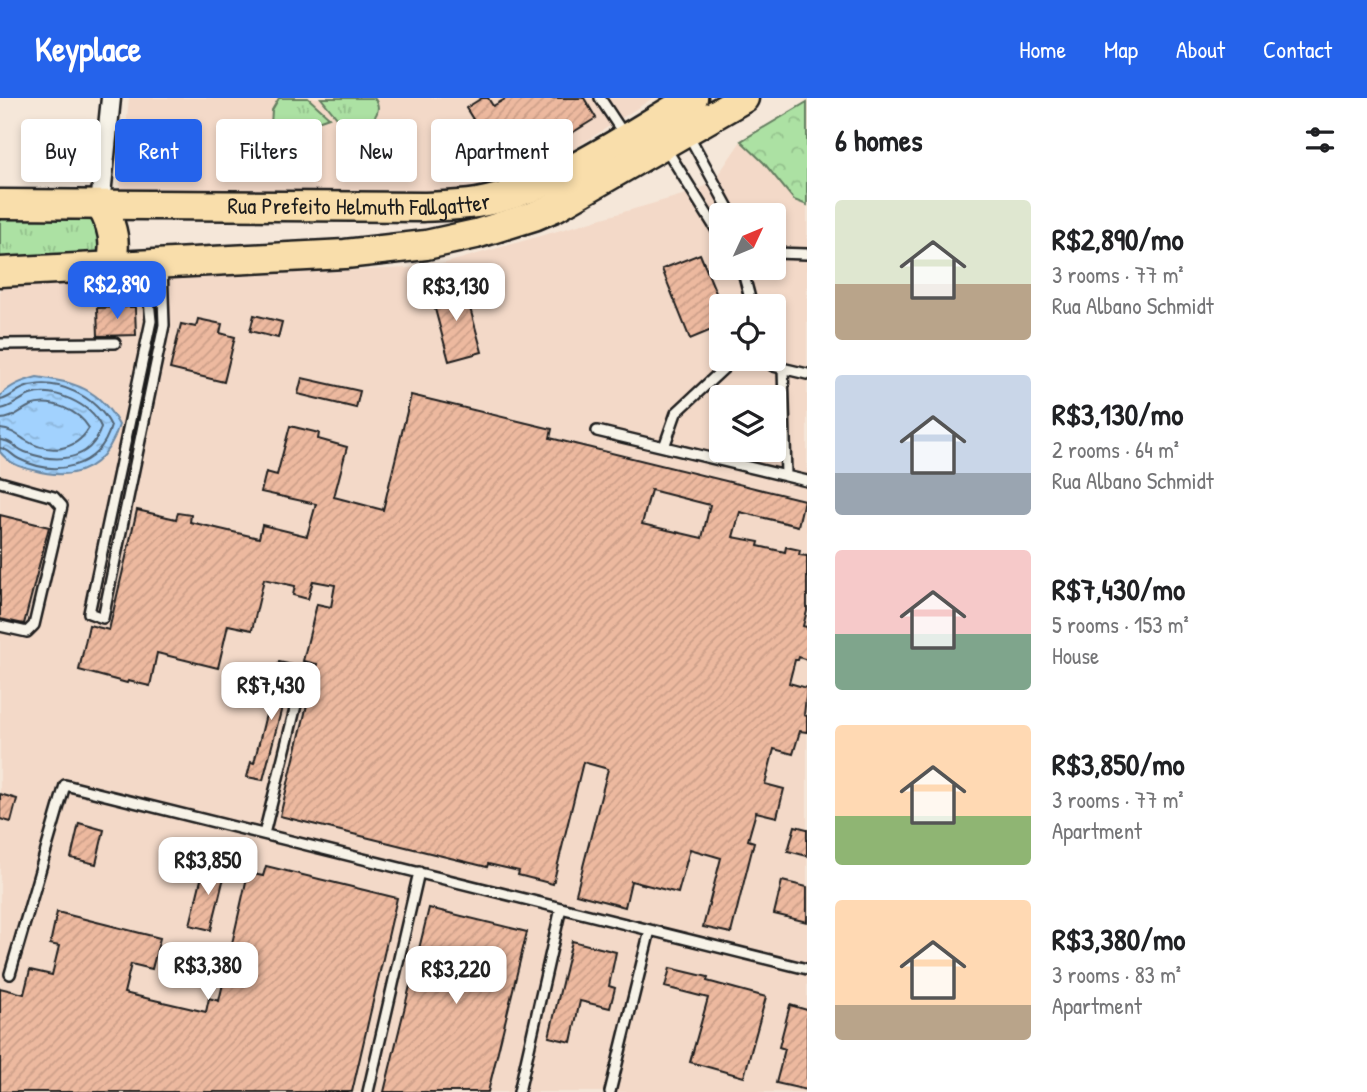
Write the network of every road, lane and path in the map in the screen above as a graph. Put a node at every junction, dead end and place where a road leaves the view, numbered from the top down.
1 (111, 98) edge
2 (600, 98) edge
3 (693, 98) edge
4 (744, 98) edge
5 (626, 137) junction
6 (675, 139) junction
7 (723, 203) edge
8 (0, 204) edge
9 (100, 205) junction
10 (709, 211) edge
11 (786, 254) edge
12 (807, 254) edge
13 (154, 264) junction
14 (111, 266) junction
15 (0, 272) edge
16 (115, 343) dead end
17 (0, 344) edge
18 (786, 369) edge
19 (721, 371) edge
20 (783, 371) edge
21 (807, 374) edge
22 (597, 431) dead end
23 (664, 447) junction
24 (786, 476) junction
25 (807, 481) edge
26 (0, 482) edge
27 (0, 626) edge
28 (305, 669) dead end
29 (264, 834) junction
30 (419, 872) junction
31 (561, 908) junction
32 (650, 930) junction
33 (807, 969) edge
34 (10, 974) dead end
35 (368, 1092) edge
36 (519, 1092) edge
37 (610, 1092) edge

1 - 9 street
2 - 5 lane
3 - 5 main road, Rua Prefeito Helmuth Fallgatter
4 - 6 main road
5 - 9 main road, Rua Prefeito Helmuth Fallgatter
6 - 7 lane
6 - 10 lane
6 - 13 main road
8 - 9 main road, Rua Prefeito Helmuth Fallgatter
9 - 14 main road
11 - 12 lane
13 - 13 lane
13 - 14 main road
14 - 15 main road
16 - 17 lane
18 - 21 lane
19 - 23 lane
20 - 24 lane
22 - 23 lane
23 - 24 lane
24 - 25 lane
26 - 27 lane
28 - 29 lane
29 - 30 lane
29 - 34 lane
30 - 31 lane
30 - 35 lane
31 - 32 lane
31 - 36 lane
32 - 33 lane
32 - 37 lane

